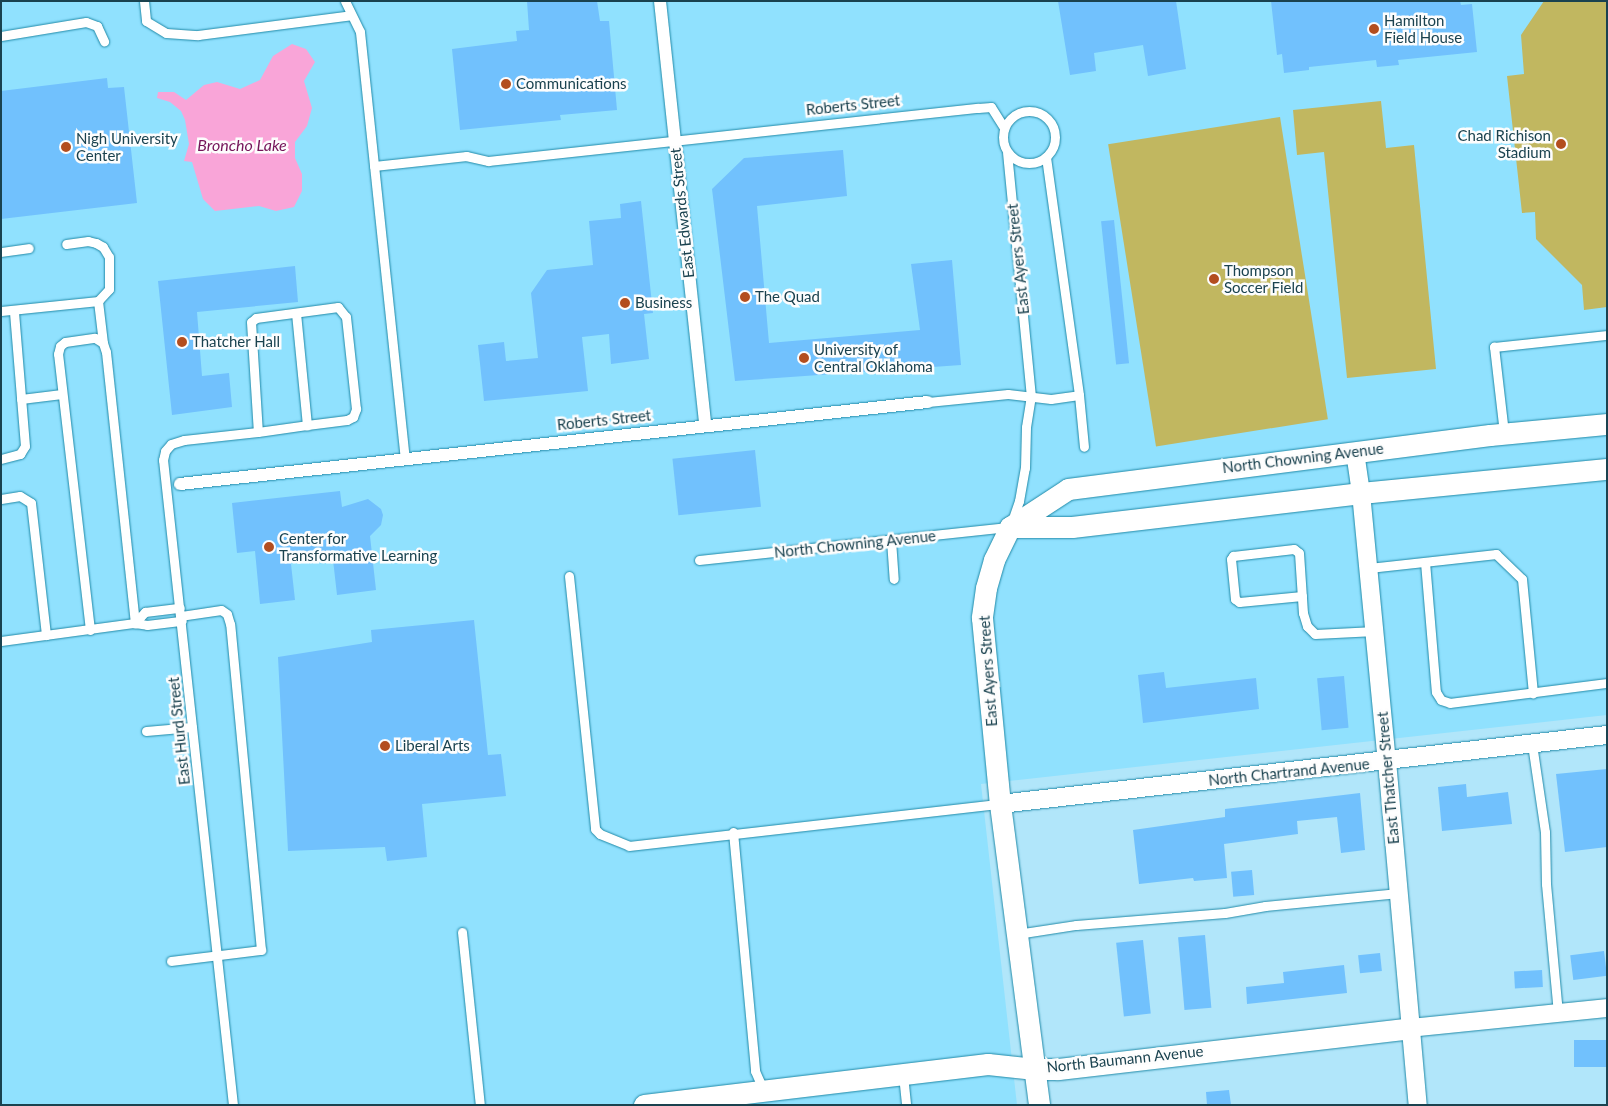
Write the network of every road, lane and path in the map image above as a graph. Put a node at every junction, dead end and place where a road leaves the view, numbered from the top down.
1 (144, 1) edge
2 (345, 1) edge
3 (660, 1) edge
4 (351, 15) junction
5 (1, 36) edge
6 (104, 41) dead end
7 (1004, 128) junction
8 (674, 140) junction
9 (1007, 153) junction
10 (1046, 157) junction
11 (374, 166) junction
12 (66, 244) dead end
13 (29, 248) dead end
14 (1, 252) edge
15 (98, 301) junction
16 (1, 311) edge
17 (14, 311) junction
18 (296, 313) junction
19 (1607, 335) edge
20 (103, 343) junction
21 (62, 394) junction
22 (1079, 395) junction
23 (1031, 397) junction
24 (22, 399) junction
25 (928, 402) joint
26 (1607, 424) edge
27 (704, 425) junction
28 (307, 426) junction
29 (258, 432) junction
30 (1504, 433) junction
31 (1084, 447) dead end
32 (1355, 452) junction
33 (1, 458) edge
34 (404, 458) junction
35 (1607, 468) edge
36 (180, 484) dead end
37 (1361, 492) junction
38 (1, 499) edge
39 (1010, 527) junction
40 (891, 540) junction
41 (699, 560) dead end
42 (1425, 562) junction
43 (1369, 568) junction
44 (568, 576) dead end
45 (894, 579) dead end
46 (1302, 596) junction
47 (181, 615) junction
48 (135, 622) junction
49 (90, 630) junction
50 (1375, 631) junction
51 (46, 635) junction
52 (1, 641) edge
53 (1607, 682) edge
54 (1533, 692) junction
55 (192, 727) junction
56 (146, 731) dead end
57 (1607, 735) edge
58 (1532, 744) junction
59 (1387, 761) junction
60 (1000, 804) junction
61 (733, 832) junction
62 (1398, 893) junction
63 (462, 932) dead end
64 (1017, 934) junction
65 (216, 955) junction
66 (171, 961) dead end
67 (1607, 1008) edge
68 (1558, 1013) junction
69 (1410, 1028) junction
70 (1035, 1069) junction
71 (903, 1074) junction
72 (765, 1098) edge
73 (233, 1105) edge
74 (480, 1105) edge
75 (644, 1105) edge
76 (906, 1105) edge
77 (1039, 1105) edge
78 (1418, 1105) edge

1 - 4 lane
2 - 4 lane
3 - 8 street, East Edwards Street
4 - 11 lane
5 - 6 lane
7 - 8 lane, Roberts Street
7 - 9 lane
7 - 10 lane
8 - 11 lane, Roberts Street
8 - 27 street, East Edwards Street
9 - 10 lane
9 - 23 lane, East Ayers Street
10 - 22 lane
11 - 34 lane
12 - 15 lane
13 - 14 lane
15 - 17 lane
15 - 20 lane
16 - 17 lane
17 - 24 lane
18 - 28 lane
18 - 28 lane
18 - 29 lane
19 - 30 lane
20 - 21 lane
20 - 48 lane
21 - 24 lane
21 - 49 lane
22 - 23 lane, Roberts Street
22 - 31 lane
23 - 25 lane, Roberts Street
23 - 39 lane, East Ayers Street
24 - 33 lane
25 - 27 street, Roberts Street
26 - 30 street, North Chowning Avenue
27 - 34 street, Roberts Street
28 - 29 lane
29 - 47 lane, East Hurd Street
30 - 32 street, North Chowning Avenue
32 - 37 street, East Thatcher Street
32 - 39 street, North Chowning Avenue
34 - 36 street, Roberts Street
35 - 37 street, North Chowning Avenue
37 - 39 street, North Chowning Avenue
37 - 43 street, East Thatcher Street
38 - 51 lane
39 - 40 lane, North Chowning Avenue
39 - 60 street, East Ayers Street
40 - 41 lane, North Chowning Avenue
40 - 45 lane
42 - 43 lane
42 - 54 lane
42 - 54 lane
43 - 50 street, East Thatcher Street
44 - 61 lane
46 - 46 lane
46 - 50 lane
47 - 48 lane
47 - 48 lane
47 - 55 lane, East Hurd Street
47 - 65 lane
48 - 49 lane
49 - 51 lane
50 - 59 street, East Thatcher Street
51 - 52 lane
53 - 54 lane
55 - 56 lane
55 - 65 lane, East Hurd Street
57 - 58 street, North Chartrand Avenue
58 - 59 street, North Chartrand Avenue
58 - 68 lane
59 - 60 street, North Chartrand Avenue
59 - 62 street, East Thatcher Street
60 - 61 lane
60 - 64 street, East Ayers Street
61 - 72 lane
62 - 64 lane
62 - 69 street, East Thatcher Street
63 - 74 lane
64 - 70 street, East Ayers Street
65 - 66 lane
65 - 73 lane, East Hurd Street
67 - 68 street, North Baumann Avenue
68 - 69 street, North Baumann Avenue
69 - 70 street, North Baumann Avenue
69 - 78 street, East Thatcher Street
70 - 71 street, North Baumann Avenue
70 - 77 street, East Ayers Street
71 - 72 street, North Baumann Avenue
71 - 76 lane
72 - 75 street, North Baumann Avenue

